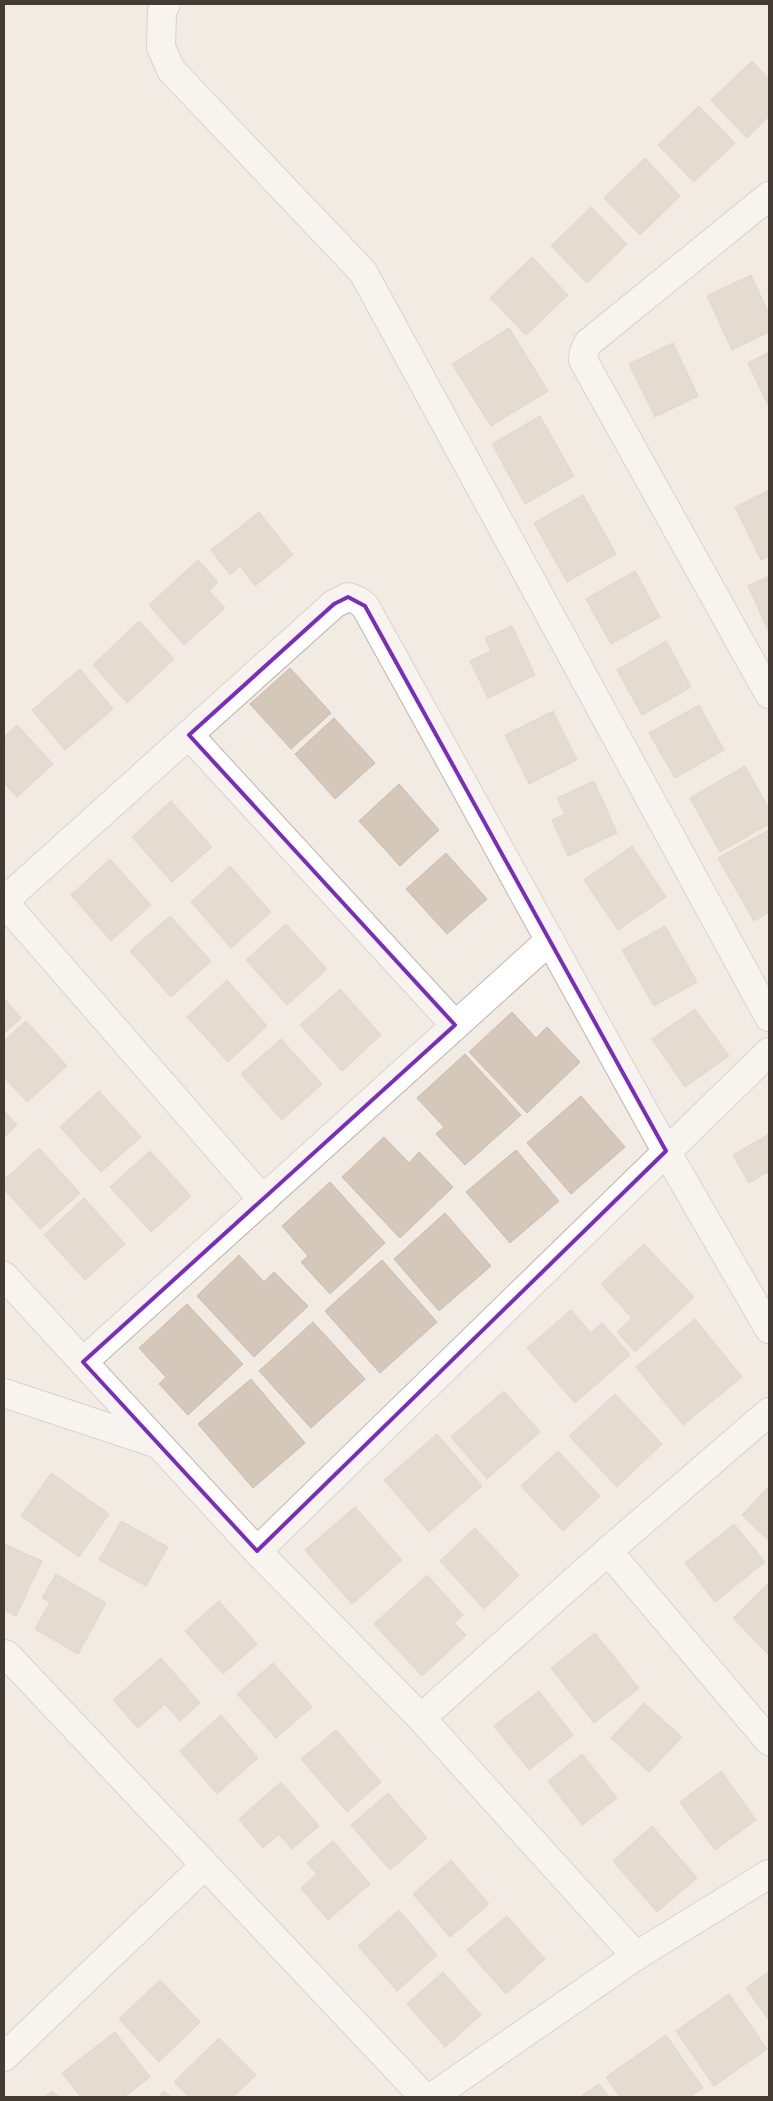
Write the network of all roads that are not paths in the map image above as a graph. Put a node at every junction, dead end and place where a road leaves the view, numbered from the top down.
1 (166, 4) edge
2 (768, 200) edge
3 (769, 694) edge
4 (189, 734) junction
5 (4, 902) edge
6 (550, 940) junction
7 (769, 1017) edge
8 (455, 1025) junction
9 (769, 1052) edge
10 (666, 1151) junction
11 (263, 1200) junction
12 (4, 1276) edge
13 (769, 1329) edge
14 (83, 1362) junction
15 (4, 1393) edge
16 (769, 1412) edge
17 (156, 1444) junction
18 (257, 1550) junction
19 (608, 1551) junction
20 (4, 1654) edge
21 (421, 1718) junction
22 (769, 1741) edge
23 (205, 1865) junction
24 (769, 1874) edge
25 (636, 1956) junction
26 (4, 2057) edge
27 (424, 2097) edge
28 (432, 2097) edge

1 - 7 street
2 - 3 street
4 - 5 street
4 - 6 street
4 - 8 street
5 - 11 street
6 - 8 street
6 - 10 street
8 - 11 street
9 - 10 street
10 - 13 street
10 - 18 street
11 - 14 street
12 - 14 street
14 - 17 street
15 - 17 street
16 - 19 street
17 - 18 street
18 - 21 street
19 - 21 street
19 - 22 street
20 - 23 street
21 - 25 street
23 - 26 street
23 - 27 street
24 - 25 street
25 - 28 street

